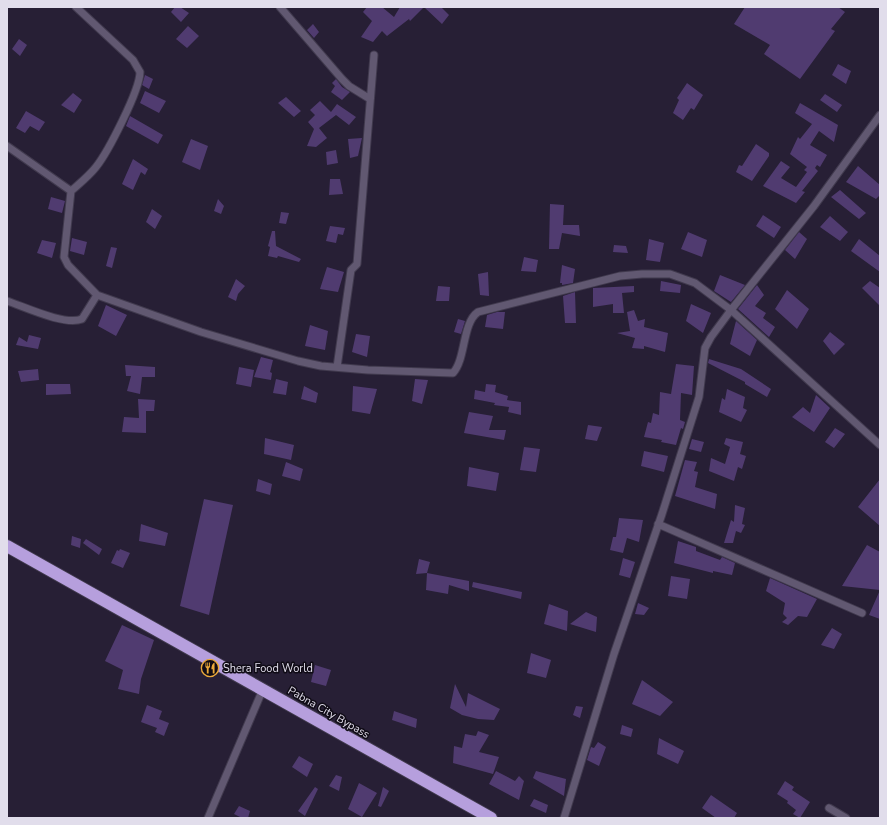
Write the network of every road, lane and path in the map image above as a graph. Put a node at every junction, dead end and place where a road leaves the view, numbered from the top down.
1 (76, 7) edge
2 (280, 7) edge
3 (374, 55) dead end
4 (370, 99) junction
5 (880, 115) edge
6 (7, 146) edge
7 (71, 191) junction
8 (97, 295) junction
9 (7, 301) edge
10 (731, 310) junction
11 (337, 367) junction
12 (880, 445) edge
13 (658, 524) junction
14 (7, 546) edge
15 (862, 613) dead end
16 (263, 689) junction
17 (829, 808) dead end
18 (208, 818) edge
19 (491, 818) edge
20 (564, 818) edge
21 (846, 818) edge

1 - 7 street
2 - 4 street
3 - 4 street
4 - 11 street
5 - 10 street
6 - 7 street
7 - 8 street
8 - 9 street
8 - 11 street
10 - 11 street
10 - 12 street
10 - 13 street
13 - 15 street
13 - 20 street
14 - 16 highway, Pabna City Bypass
16 - 18 street
16 - 19 highway, Pabna City Bypass
17 - 21 street

